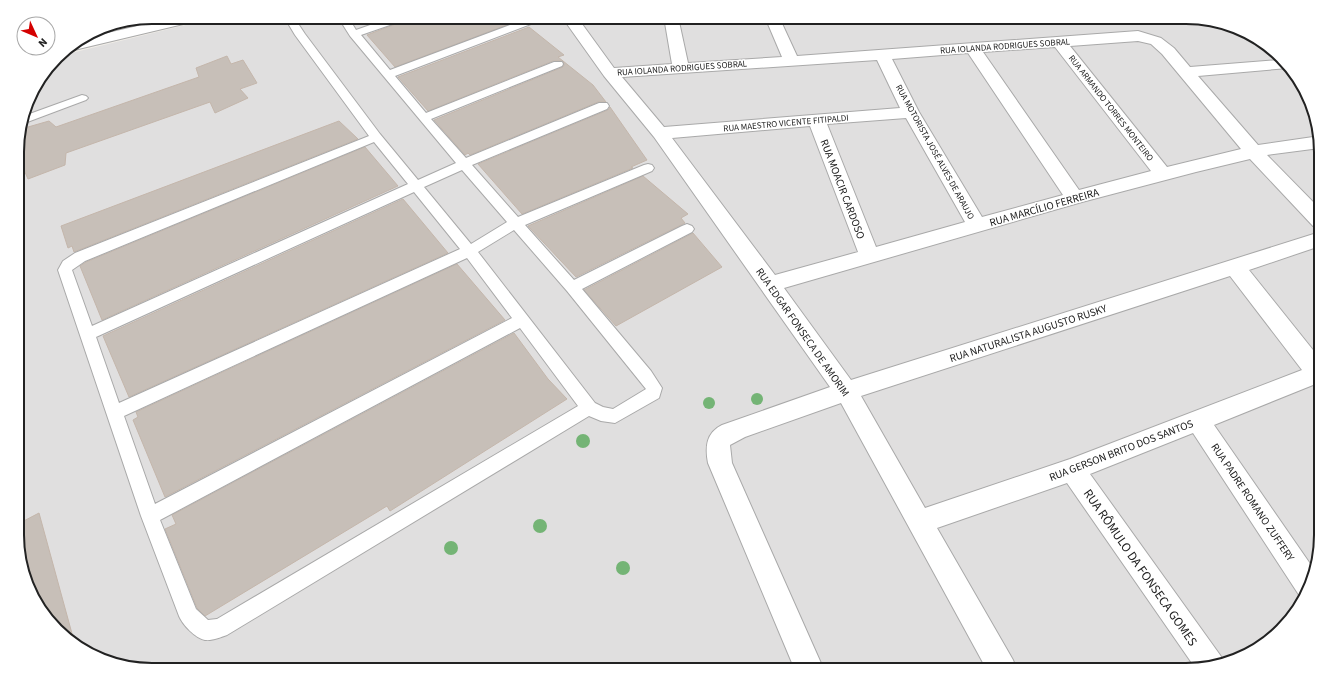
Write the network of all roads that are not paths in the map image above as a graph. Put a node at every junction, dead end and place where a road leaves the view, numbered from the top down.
1 (156, 24) edge
2 (294, 24) edge
3 (348, 24) edge
4 (383, 24) edge
5 (522, 24) edge
6 (574, 24) edge
7 (672, 24) edge
8 (775, 24) edge
9 (354, 34) junction
10 (87, 42) edge
11 (1060, 43) junction
12 (972, 48) junction
13 (882, 55) junction
14 (791, 60) junction
15 (558, 64) dead end
16 (1278, 64) edge
17 (681, 68) junction
18 (1186, 72) junction
19 (610, 73) junction
20 (388, 75) junction
21 (82, 98) dead end
22 (603, 106) dead end
23 (911, 112) junction
24 (424, 118) junction
25 (28, 119) edge
26 (817, 121) junction
27 (660, 133) junction
28 (376, 137) junction
29 (1313, 143) edge
30 (1253, 151) junction
31 (464, 164) junction
32 (648, 168) dead end
33 (1163, 174) junction
34 (417, 185) junction
35 (1075, 198) junction
36 (1314, 215) edge
37 (516, 223) junction
38 (977, 226) junction
39 (687, 229) dead end
40 (1314, 241) edge
41 (469, 251) junction
42 (870, 258) junction
43 (1235, 266) junction
44 (770, 284) junction
45 (572, 287) junction
46 (522, 320) junction
47 (88, 334) junction
48 (1314, 368) edge
49 (1314, 376) edge
50 (846, 391) junction
51 (589, 408) junction
52 (114, 413) junction
53 (1198, 420) junction
54 (1072, 470) junction
55 (150, 516) junction
56 (919, 522) junction
57 (1306, 578) edge
58 (1207, 661) edge
59 (807, 663) edge
60 (999, 663) edge

1 - 10 street
2 - 28 lane
3 - 9 lane
4 - 9 lane
5 - 20 lane
6 - 19 street, RUA EDGAR FONSECA DE AMORIM
7 - 17 street
8 - 14 street
9 - 20 lane
11 - 12 street, RUA IOLANDA RODRIGUES SOBRAL
11 - 18 street, RUA IOLANDA RODRIGUES SOBRAL
11 - 33 street, RUA ARMANDO TORRES MONTEIRO
12 - 13 street, RUA IOLANDA RODRIGUES SOBRAL
12 - 35 street
13 - 14 street, RUA IOLANDA RODRIGUES SOBRAL
13 - 23 street, RUA MOTORISTA JOSÉ ALVES DE ARAUJO
14 - 17 street, RUA IOLANDA RODRIGUES SOBRAL
15 - 24 lane
16 - 18 street
17 - 19 street, RUA IOLANDA RODRIGUES SOBRAL
18 - 30 street, RUA IOLANDA RODRIGUES SOBRAL
19 - 27 street, RUA EDGAR FONSECA DE AMORIM
20 - 24 lane
21 - 25 lane
22 - 31 lane
23 - 26 street, RUA MAESTRO VICENTE FITIPALDI
23 - 38 street, RUA MOTORISTA JOSÉ ALVES DE ARAUJO
24 - 31 lane
26 - 27 street, RUA MAESTRO VICENTE FITIPALDI
26 - 42 street, RUA MOACIR CARDOSO
27 - 44 street, RUA EDGAR FONSECA DE AMORIM
28 - 34 lane
28 - 47 lane
29 - 30 street, RUA MARCÍLIO FERREIRA
30 - 33 street, RUA MARCÍLIO FERREIRA
30 - 36 street, RUA IOLANDA RODRIGUES SOBRAL
31 - 34 lane
31 - 37 lane
32 - 37 lane
33 - 35 street, RUA MARCÍLIO FERREIRA
34 - 41 lane
34 - 47 lane
35 - 38 street, RUA MARCÍLIO FERREIRA
37 - 41 lane
37 - 45 lane
38 - 42 street, RUA MARCÍLIO FERREIRA
39 - 45 lane
40 - 43 street, RUA NATURALISTA AUGUSTO RUSKY
41 - 46 lane
41 - 52 lane
42 - 44 street, RUA MARCÍLIO FERREIRA
43 - 48 street
43 - 50 street, RUA NATURALISTA AUGUSTO RUSKY
44 - 50 street, RUA EDGAR FONSECA DE AMORIM
45 - 51 lane
46 - 51 lane
46 - 55 lane
47 - 52 lane
49 - 53 street, RUA GERSON BRITO DOS SANTOS
50 - 56 street, RUA EDGAR FONSECA DE AMORIM
50 - 59 street, RUA NATURALISTA AUGUSTO RUSKY
51 - 55 lane
52 - 55 lane
53 - 54 street, RUA GERSON BRITO DOS SANTOS
53 - 57 street, RUA PADRE ROMANO ZUFFERY
54 - 56 street, RUA GERSON BRITO DOS SANTOS
54 - 58 street, RUA RÔMULO DA FONSECA GOMES
56 - 60 street, RUA EDGAR FONSECA DE AMORIM

